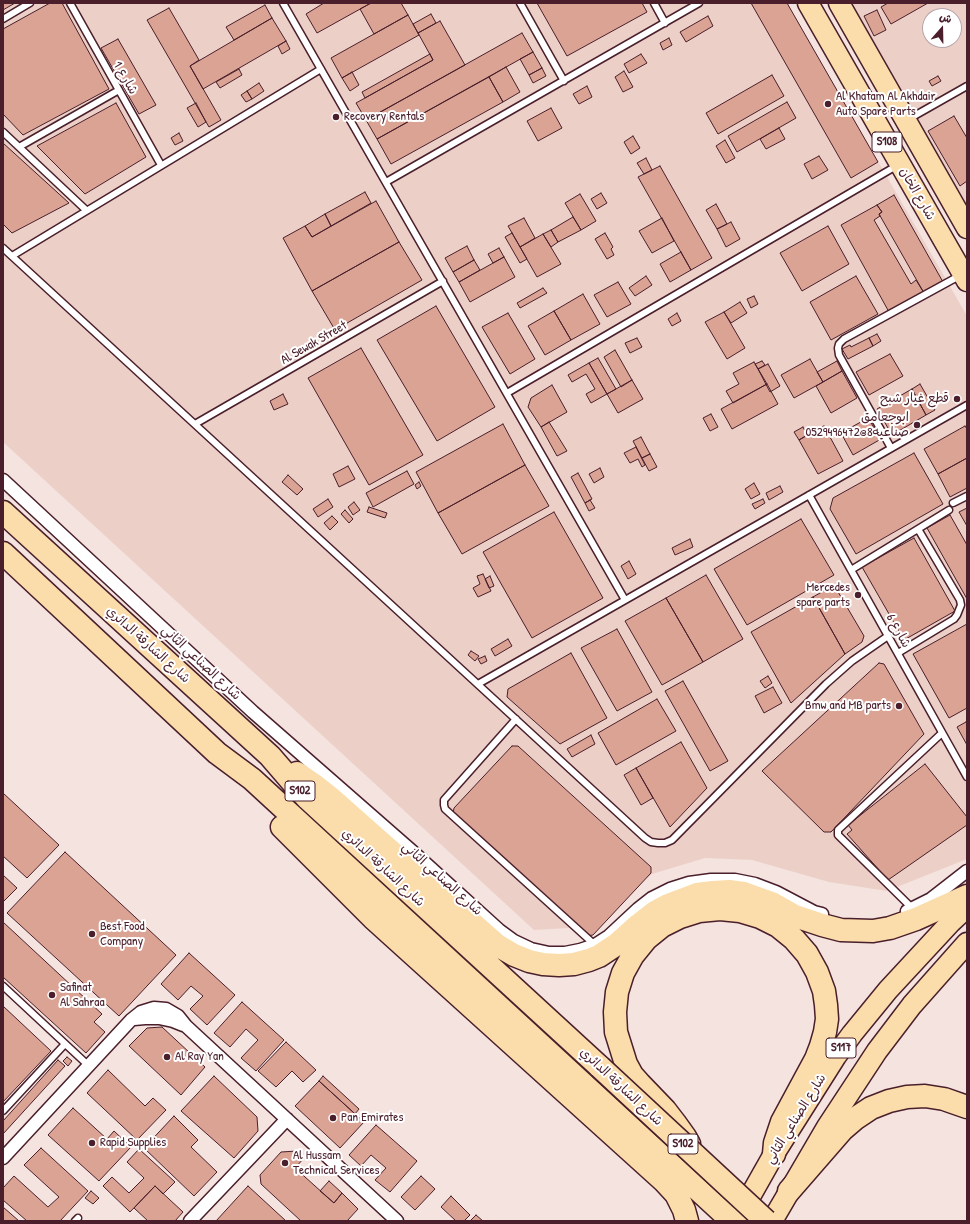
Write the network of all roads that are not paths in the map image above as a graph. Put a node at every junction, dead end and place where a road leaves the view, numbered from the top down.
1 (30, 3) edge
2 (70, 3) edge
3 (284, 3) edge
4 (520, 3) edge
5 (654, 3) edge
6 (699, 3) edge
7 (808, 3) edge
8 (838, 3) edge
9 (3, 19) edge
10 (665, 23) junction
11 (321, 69) junction
12 (564, 80) junction
13 (967, 86) edge
14 (119, 90) junction
15 (906, 121) junction
16 (3, 132) edge
17 (19, 148) junction
18 (900, 164) junction
19 (162, 165) junction
20 (386, 182) junction
21 (86, 210) junction
22 (967, 228) edge
23 (3, 248) edge
24 (12, 256) junction
25 (965, 278) edge
26 (443, 281) junction
27 (507, 393) junction
28 (967, 405) edge
29 (195, 424) junction
30 (891, 448) junction
31 (3, 480) edge
32 (809, 495) junction
33 (967, 496) edge
34 (954, 503) dead end
35 (949, 510) dead end
36 (3, 512) edge
37 (918, 529) junction
38 (3, 553) edge
39 (851, 570) junction
40 (625, 600) junction
41 (888, 636) junction
42 (898, 654) junction
43 (478, 684) junction
44 (516, 719) junction
45 (942, 733) junction
46 (217, 753) junction
47 (270, 756) junction
48 (967, 777) edge
49 (967, 871) edge
50 (967, 896) edge
51 (967, 907) edge
52 (913, 909) junction
53 (595, 944) junction
54 (967, 944) edge
55 (3, 986) edge
56 (65, 1044) junction
57 (89, 1066) junction
58 (967, 1107) edge
59 (3, 1111) edge
60 (287, 1119) junction
61 (692, 1153) junction
62 (774, 1154) junction
63 (3, 1158) edge
64 (789, 1191) junction
65 (737, 1217) edge
66 (190, 1221) edge
67 (397, 1221) edge
68 (688, 1221) edge
69 (766, 1221) edge
70 (772, 1221) edge

1 - 9 lane
2 - 14 lane, شارع 1
3 - 11 lane
4 - 12 lane
5 - 10 lane
6 - 10 lane
7 - 18 main road, شارع الخان / S108
8 - 15 main road, شارع الخان / S108
10 - 12 lane
11 - 19 lane
11 - 20 lane
12 - 20 lane
13 - 15 lane
14 - 17 lane
14 - 19 lane, شارع 1
15 - 22 main road, شارع الخان / S108
16 - 17 lane
17 - 21 lane
18 - 25 main road, شارع الخان / S108
18 - 27 lane
19 - 21 lane
20 - 26 lane
21 - 24 lane
23 - 24 lane
24 - 29 lane
25 - 30 lane
26 - 27 lane
26 - 29 lane, Al Sewak Street
27 - 40 lane
28 - 30 lane
29 - 43 lane
30 - 32 lane
31 - 53 street, شارع الصناعي الثاني
32 - 39 lane, شارع 6
32 - 40 lane
33 - 34 lane
35 - 37 lane
36 - 47 highway, شارع الشارقة الدائري / S102
37 - 39 lane
37 - 42 lane
38 - 46 highway, شارع الشارقة الدائري / S102
39 - 41 lane, شارع 6
40 - 43 lane
41 - 42 lane, شارع 6
41 - 44 lane
42 - 45 lane, شارع 6
43 - 44 lane
44 - 53 lane
45 - 48 lane, شارع 6
45 - 52 lane
46 - 65 highway, شارع الشارقة الدائري / S102
46 - 68 highway
47 - 50 highway
47 - 61 highway, شارع الشارقة الدائري / S102, bridge
49 - 52 street, شارع الصناعي الثاني
51 - 62 main road, شارع الصناعي الثاني / S117
52 - 53 street, شارع الصناعي الثاني
54 - 64 main road, S117
55 - 56 lane
56 - 57 lane
56 - 59 lane
57 - 60 street
57 - 63 street
58 - 64 highway
60 - 66 street
60 - 67 street
61 - 62 highway
61 - 69 highway, شارع الشارقة الدائري / S102, bridge
62 - 65 main road, شارع الصناعي الثاني / S117
64 - 70 main road, S117

